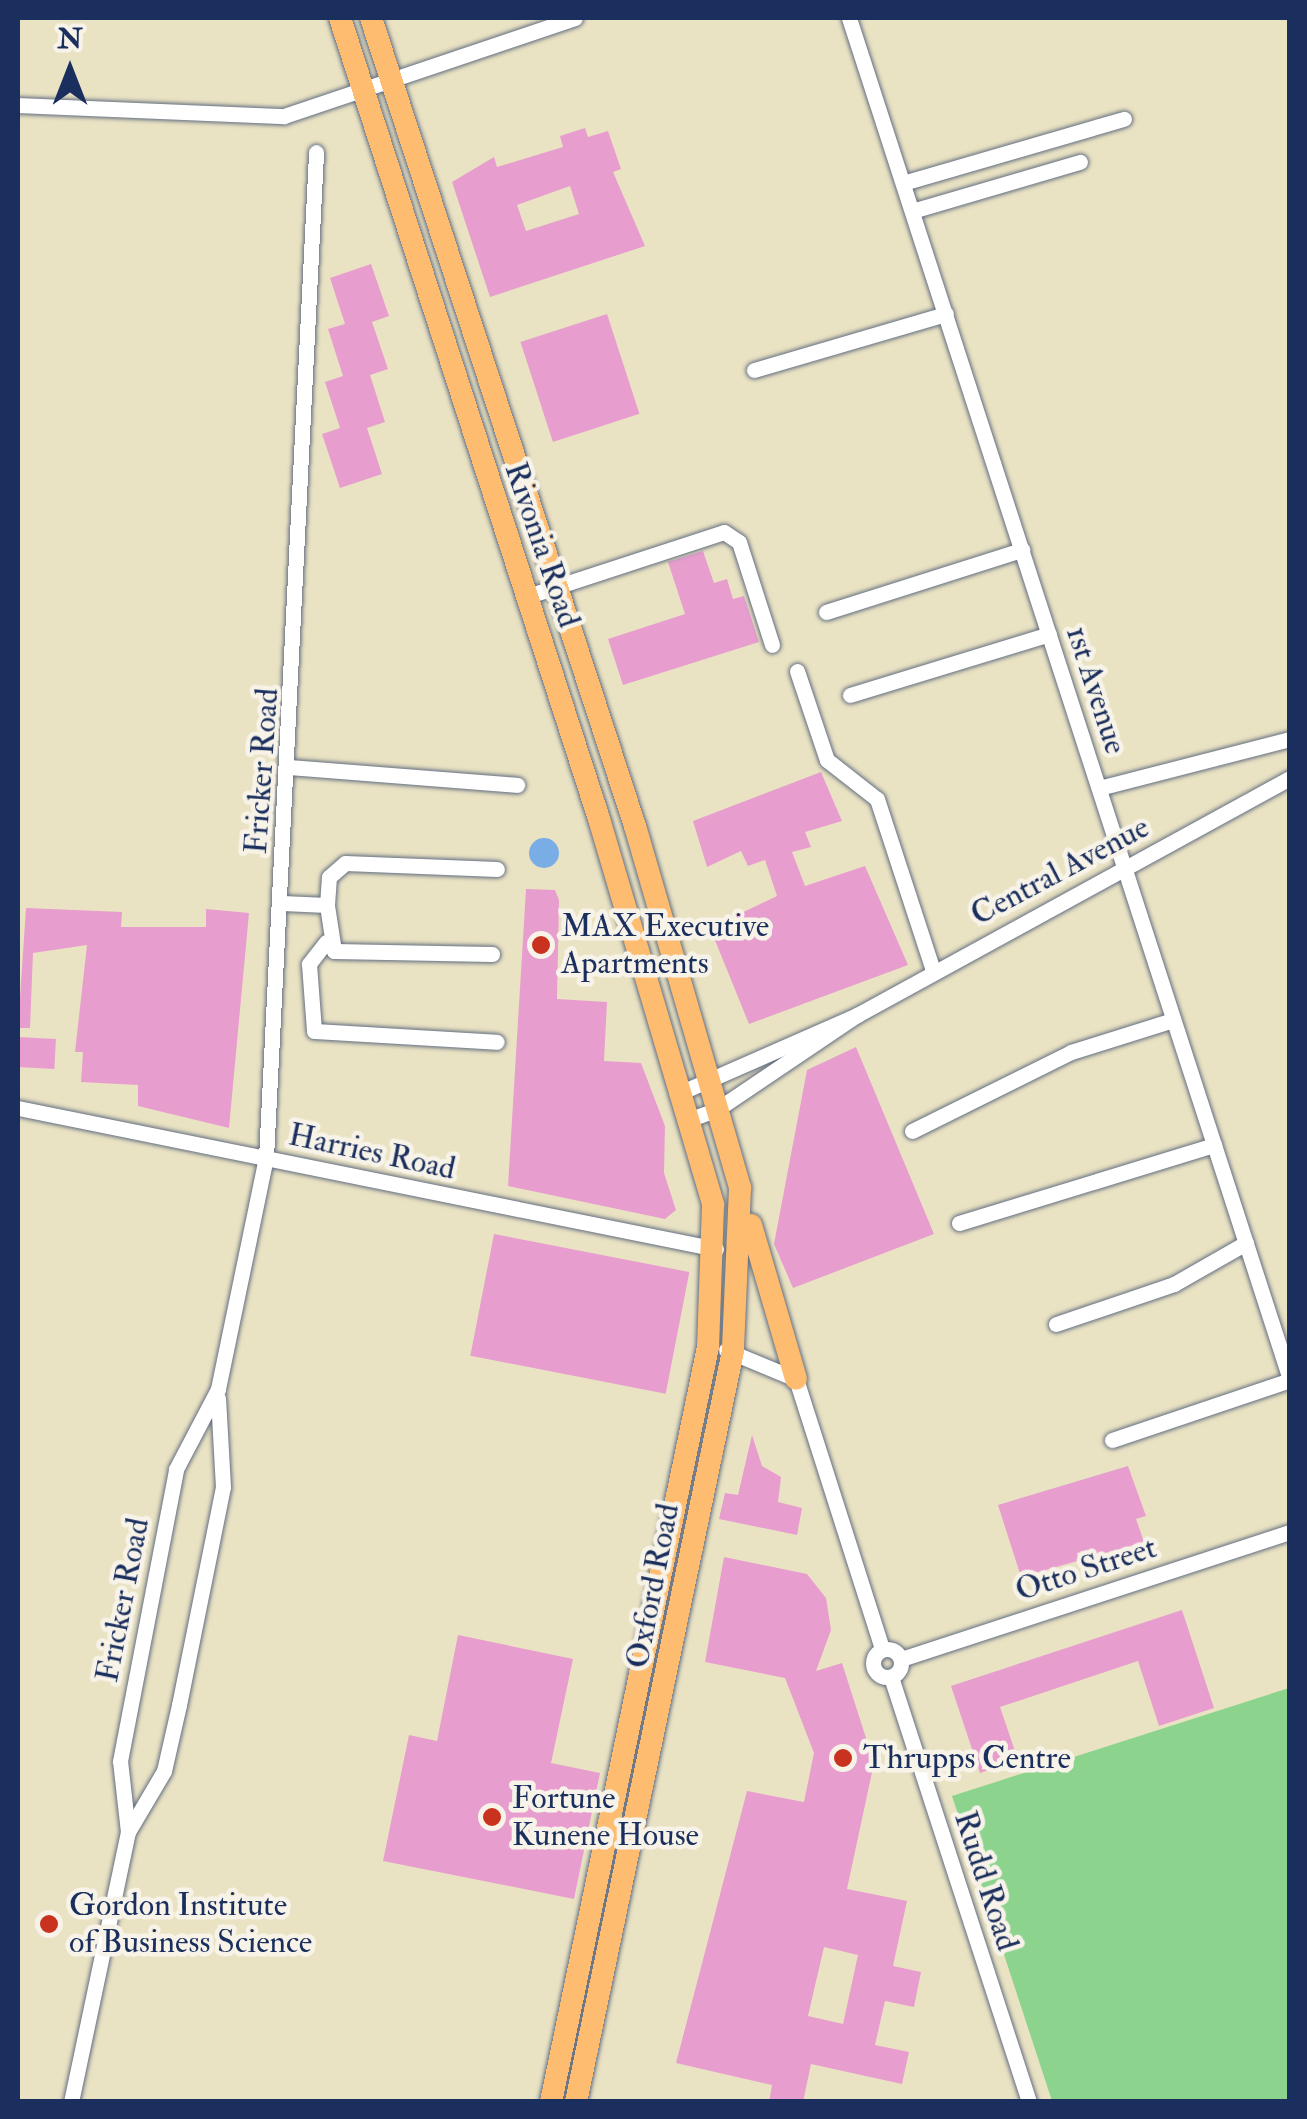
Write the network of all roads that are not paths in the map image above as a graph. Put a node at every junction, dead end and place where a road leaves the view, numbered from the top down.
1 (340, 18) edge
2 (371, 18) edge
3 (575, 18) edge
4 (850, 18) edge
5 (391, 82) junction
6 (360, 93) junction
7 (18, 105) edge
8 (1124, 119) dead end
9 (316, 152) dead end
10 (1080, 162) dead end
11 (903, 183) junction
12 (912, 210) junction
13 (946, 314) junction
14 (754, 370) dead end
15 (1022, 550) junction
16 (555, 588) junction
17 (525, 597) junction
18 (826, 612) dead end
19 (1049, 634) junction
20 (772, 646) dead end
21 (797, 672) dead end
22 (850, 695) dead end
23 (1290, 738) edge
24 (290, 768) junction
25 (1290, 778) edge
26 (517, 785) dead end
27 (1099, 788) junction
28 (1125, 868) junction
29 (497, 869) dead end
30 (282, 904) junction
31 (327, 904) junction
32 (326, 942) junction
33 (492, 954) dead end
34 (933, 970) junction
35 (857, 1015) junction
36 (1173, 1020) junction
37 (497, 1042) dead end
38 (708, 1081) junction
39 (677, 1094) junction
40 (18, 1108) edge
41 (716, 1110) junction
42 (685, 1120) junction
43 (912, 1131) dead end
44 (1214, 1145) junction
45 (266, 1158) junction
46 (740, 1188) junction
47 (959, 1223) dead end
48 (1246, 1243) junction
49 (716, 1249) junction
50 (1056, 1324) dead end
51 (708, 1347) junction
52 (733, 1351) junction
53 (796, 1379) junction
54 (1290, 1380) edge
55 (218, 1389) junction
56 (1112, 1440) dead end
57 (1290, 1532) edge
58 (882, 1649) junction
59 (901, 1659) junction
60 (891, 1677) junction
61 (128, 1832) junction
62 (72, 2102) edge
63 (551, 2102) edge
64 (576, 2102) edge
65 (1029, 2102) edge

1 - 6 main road, Rivonia Road
2 - 5 main road, Rivonia Road
3 - 5 street
4 - 11 street, 1st Avenue
5 - 6 street
5 - 16 main road, Rivonia Road
6 - 7 street
6 - 17 main road, Rivonia Road
8 - 11 street
9 - 24 street, Fricker Road
10 - 12 street
11 - 12 street, 1st Avenue
12 - 13 street, 1st Avenue
13 - 14 street
13 - 15 street, 1st Avenue
15 - 18 street
15 - 19 street, 1st Avenue
16 - 17 street
16 - 20 street
16 - 38 main road, Rivonia Road
17 - 39 main road, Rivonia Road
19 - 22 street
19 - 27 street, 1st Avenue
21 - 34 street
23 - 27 street
24 - 26 street
24 - 30 street, Fricker Road
25 - 28 street, Central Avenue
27 - 28 street, 1st Avenue
28 - 34 street, Central Avenue
28 - 36 street, 1st Avenue
29 - 31 street
30 - 31 street
30 - 45 street, Fricker Road
31 - 32 street
32 - 33 street
32 - 37 street
34 - 35 street, Central Avenue
35 - 38 street, Central Avenue
35 - 41 street, Central Avenue
36 - 43 street
36 - 44 street, 1st Avenue
38 - 39 street, Central Avenue
38 - 41 main road, Oxford Road
39 - 42 main road, Oxford Road
40 - 45 street, Harries Road
41 - 42 street, Central Avenue
41 - 46 main road, Oxford Road
42 - 49 main road, Oxford Road
44 - 47 street
44 - 48 street, 1st Avenue
45 - 49 street, Harries Road
45 - 55 street, Fricker Road
46 - 52 main road, Oxford Road
46 - 53 main road
48 - 50 street
48 - 54 street, 1st Avenue
49 - 51 main road, Oxford Road
51 - 52 street
51 - 63 main road, Oxford Road
52 - 53 street
52 - 64 main road, Oxford Road
53 - 58 street
54 - 56 street
55 - 61 street, Fricker Road
55 - 61 street, Fricker Road
57 - 59 street, Otto Street
58 - 59 street
58 - 60 street, Rudd Road
59 - 60 street
60 - 65 street, Rudd Road
61 - 62 street, Fricker Road

